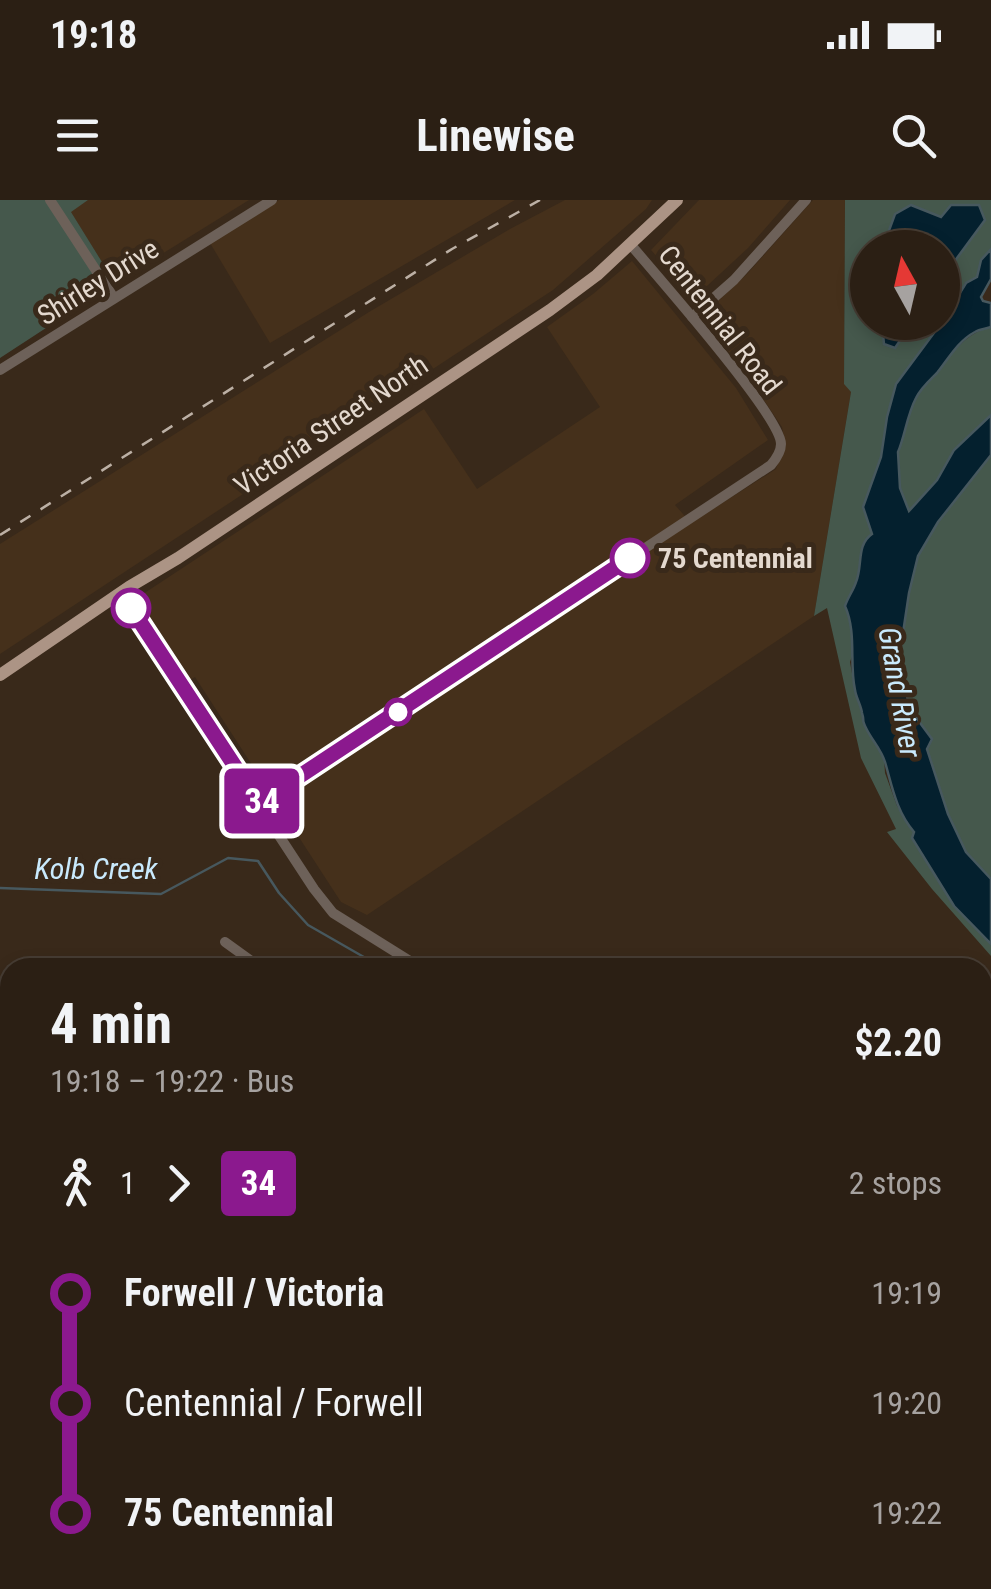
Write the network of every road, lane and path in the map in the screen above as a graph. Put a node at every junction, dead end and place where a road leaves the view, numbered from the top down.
1 (50, 200) edge
2 (272, 200) edge
3 (677, 200) edge
4 (806, 200) edge
5 (631, 245) junction
6 (114, 298) junction
7 (692, 317) junction
8 (0, 370) edge
9 (120, 593) junction
10 (0, 674) edge
11 (259, 803) junction
12 (226, 942) dead end
13 (248, 958) edge
14 (405, 958) edge

1 - 6 street
2 - 6 street, Shirley Drive
3 - 5 main road, Victoria Street North
4 - 7 street
5 - 7 street, Centennial Road
5 - 9 main road, Victoria Street North
6 - 8 street, Shirley Drive
7 - 11 street, Centennial Road
9 - 10 main road, Victoria Street North
9 - 11 street
11 - 14 street
12 - 13 street

